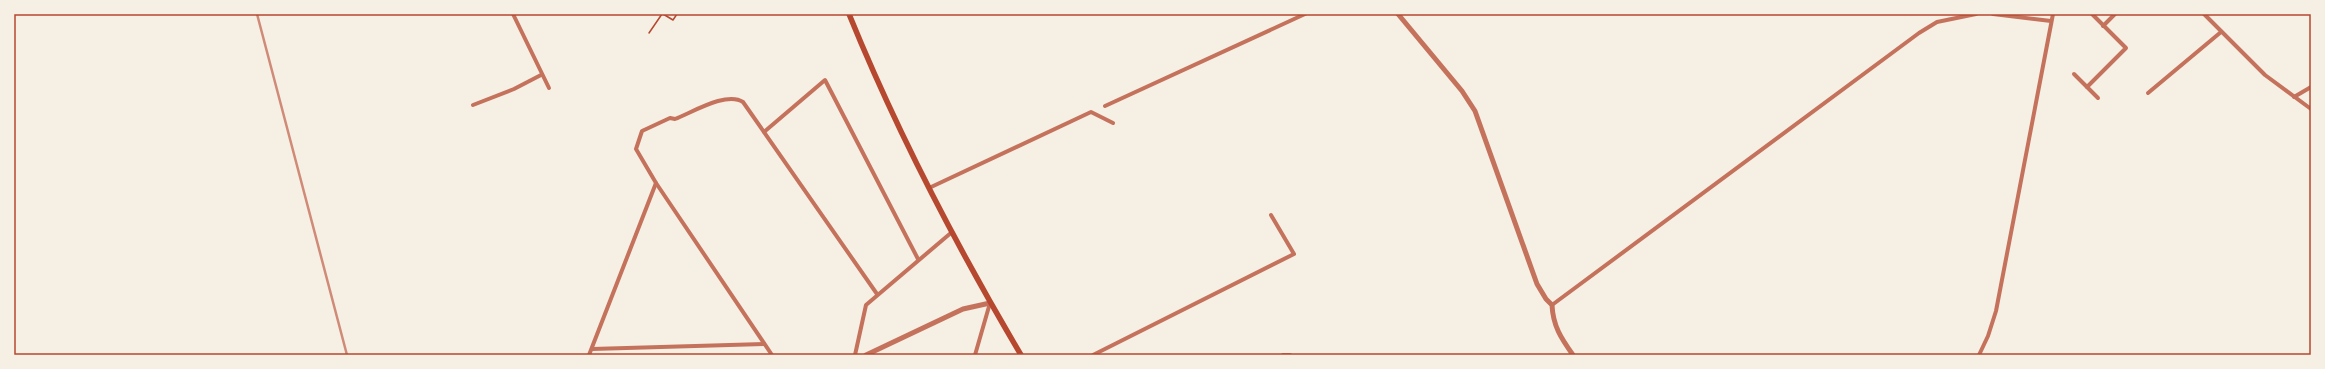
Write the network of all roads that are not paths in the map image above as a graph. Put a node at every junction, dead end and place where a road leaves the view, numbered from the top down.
1 (512, 14) edge
2 (849, 14) edge
3 (1305, 14) edge
4 (1398, 14) edge
5 (1976, 14) edge
6 (1993, 14) edge
7 (2053, 14) edge
8 (2092, 14) edge
9 (2115, 14) edge
10 (2204, 14) edge
11 (2052, 21) junction
12 (2103, 26) junction
13 (2221, 32) junction
14 (2074, 74) dead end
15 (541, 75) junction
16 (2087, 87) junction
17 (2311, 87) edge
18 (549, 88) dead end
19 (2148, 93) dead end
20 (2294, 97) junction
21 (2098, 98) dead end
22 (473, 105) dead end
23 (1105, 106) dead end
24 (2311, 109) edge
25 (1113, 123) dead end
26 (764, 132) junction
27 (656, 183) junction
28 (929, 188) junction
29 (1271, 215) dead end
30 (952, 232) junction
31 (918, 259) junction
32 (878, 294) junction
33 (990, 303) junction
34 (1552, 305) junction
35 (764, 344) junction
36 (592, 349) junction
37 (589, 355) edge
38 (772, 355) edge
39 (855, 355) edge
40 (866, 355) edge
41 (975, 355) edge
42 (1021, 355) edge
43 (1093, 355) edge
44 (1283, 355) edge
45 (1290, 355) edge
46 (1573, 355) edge
47 (1979, 355) edge

1 - 15 street
2 - 28 main road
3 - 23 street
4 - 34 street
5 - 34 street
6 - 11 street
7 - 11 street
8 - 12 street
9 - 12 street
10 - 13 street
11 - 47 street
12 - 16 street
13 - 19 street
13 - 20 street
14 - 16 street
15 - 18 street
15 - 22 street
16 - 21 street
17 - 20 street
20 - 24 street
25 - 28 street
26 - 27 street
26 - 31 street
26 - 32 street
27 - 35 street
27 - 36 street
28 - 30 main road
29 - 43 street
30 - 31 street
30 - 33 main road
31 - 32 street
32 - 39 street
33 - 40 street
33 - 41 street
33 - 42 main road
34 - 46 street
35 - 36 street
35 - 38 street
36 - 37 street
44 - 45 street

